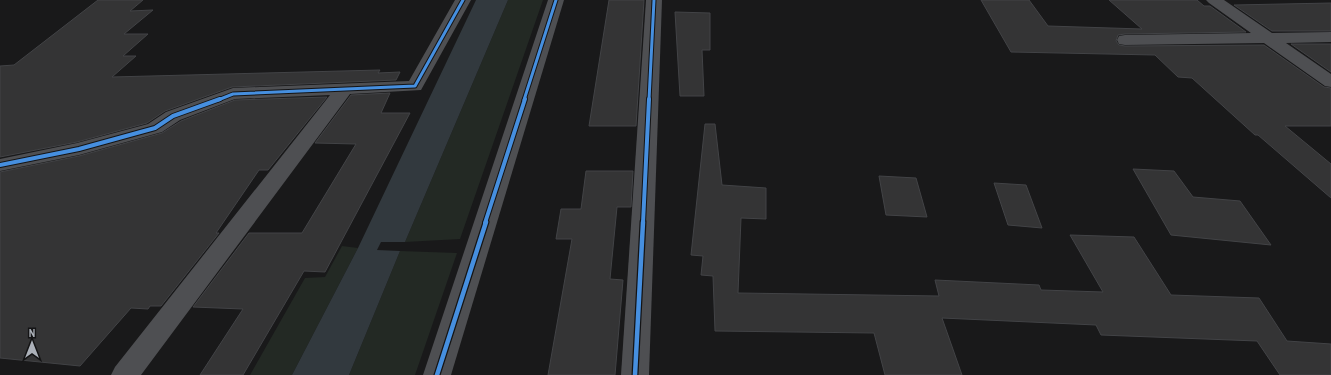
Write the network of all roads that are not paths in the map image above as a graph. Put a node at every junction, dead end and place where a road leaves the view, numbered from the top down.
1 (463, 0) edge
2 (556, 0) edge
3 (654, 0) edge
4 (1214, 0) edge
5 (1331, 37) edge
6 (1269, 38) junction
7 (1125, 40) dead end
8 (1331, 82) edge
9 (343, 91) junction
10 (0, 165) edge
11 (126, 375) edge
12 (437, 375) edge
13 (635, 375) edge

1 - 9 street
2 - 12 street
3 - 13 street
4 - 6 street
5 - 6 street
6 - 7 street
6 - 8 street
9 - 10 street
9 - 11 street

